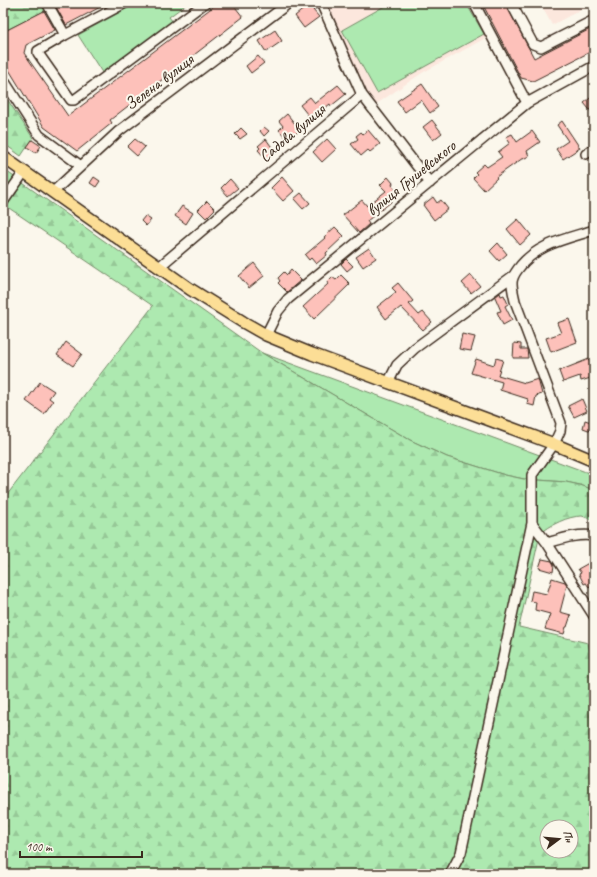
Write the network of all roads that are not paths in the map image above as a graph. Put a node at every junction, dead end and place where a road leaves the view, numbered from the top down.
1 (47, 3) edge
2 (125, 3) edge
3 (205, 3) edge
4 (289, 3) edge
5 (321, 3) edge
6 (474, 3) edge
7 (511, 3) edge
8 (594, 20) edge
9 (65, 35) junction
10 (594, 66) edge
11 (3, 79) edge
12 (362, 95) junction
13 (527, 103) junction
14 (3, 157) edge
15 (82, 166) junction
16 (24, 172) junction
17 (430, 183) junction
18 (53, 192) junction
19 (3, 202) edge
20 (594, 230) edge
21 (159, 267) junction
22 (513, 276) junction
23 (266, 335) junction
24 (388, 383) junction
25 (554, 444) junction
26 (594, 461) edge
27 (532, 523) junction
28 (594, 536) edge
29 (547, 543) junction
30 (594, 616) edge
31 (450, 874) edge

1 - 9 street
2 - 9 street
3 - 9 street
4 - 15 street, Зелена вулиця
5 - 12 street
6 - 13 street
7 - 8 street
10 - 13 street, вулиця Грушевського
11 - 15 street
12 - 17 street
12 - 21 street, Садова вулиця
13 - 17 street, вулиця Грушевського
14 - 16 main road
15 - 18 street, Зелена вулиця
16 - 18 main road
16 - 19 street
17 - 23 street, вулиця Грушевського
18 - 21 main road
20 - 22 street
21 - 23 main road
22 - 24 street
22 - 25 street
23 - 24 main road
24 - 25 main road
25 - 26 main road
25 - 27 street
27 - 29 street
27 - 31 street
28 - 29 street
29 - 30 street

